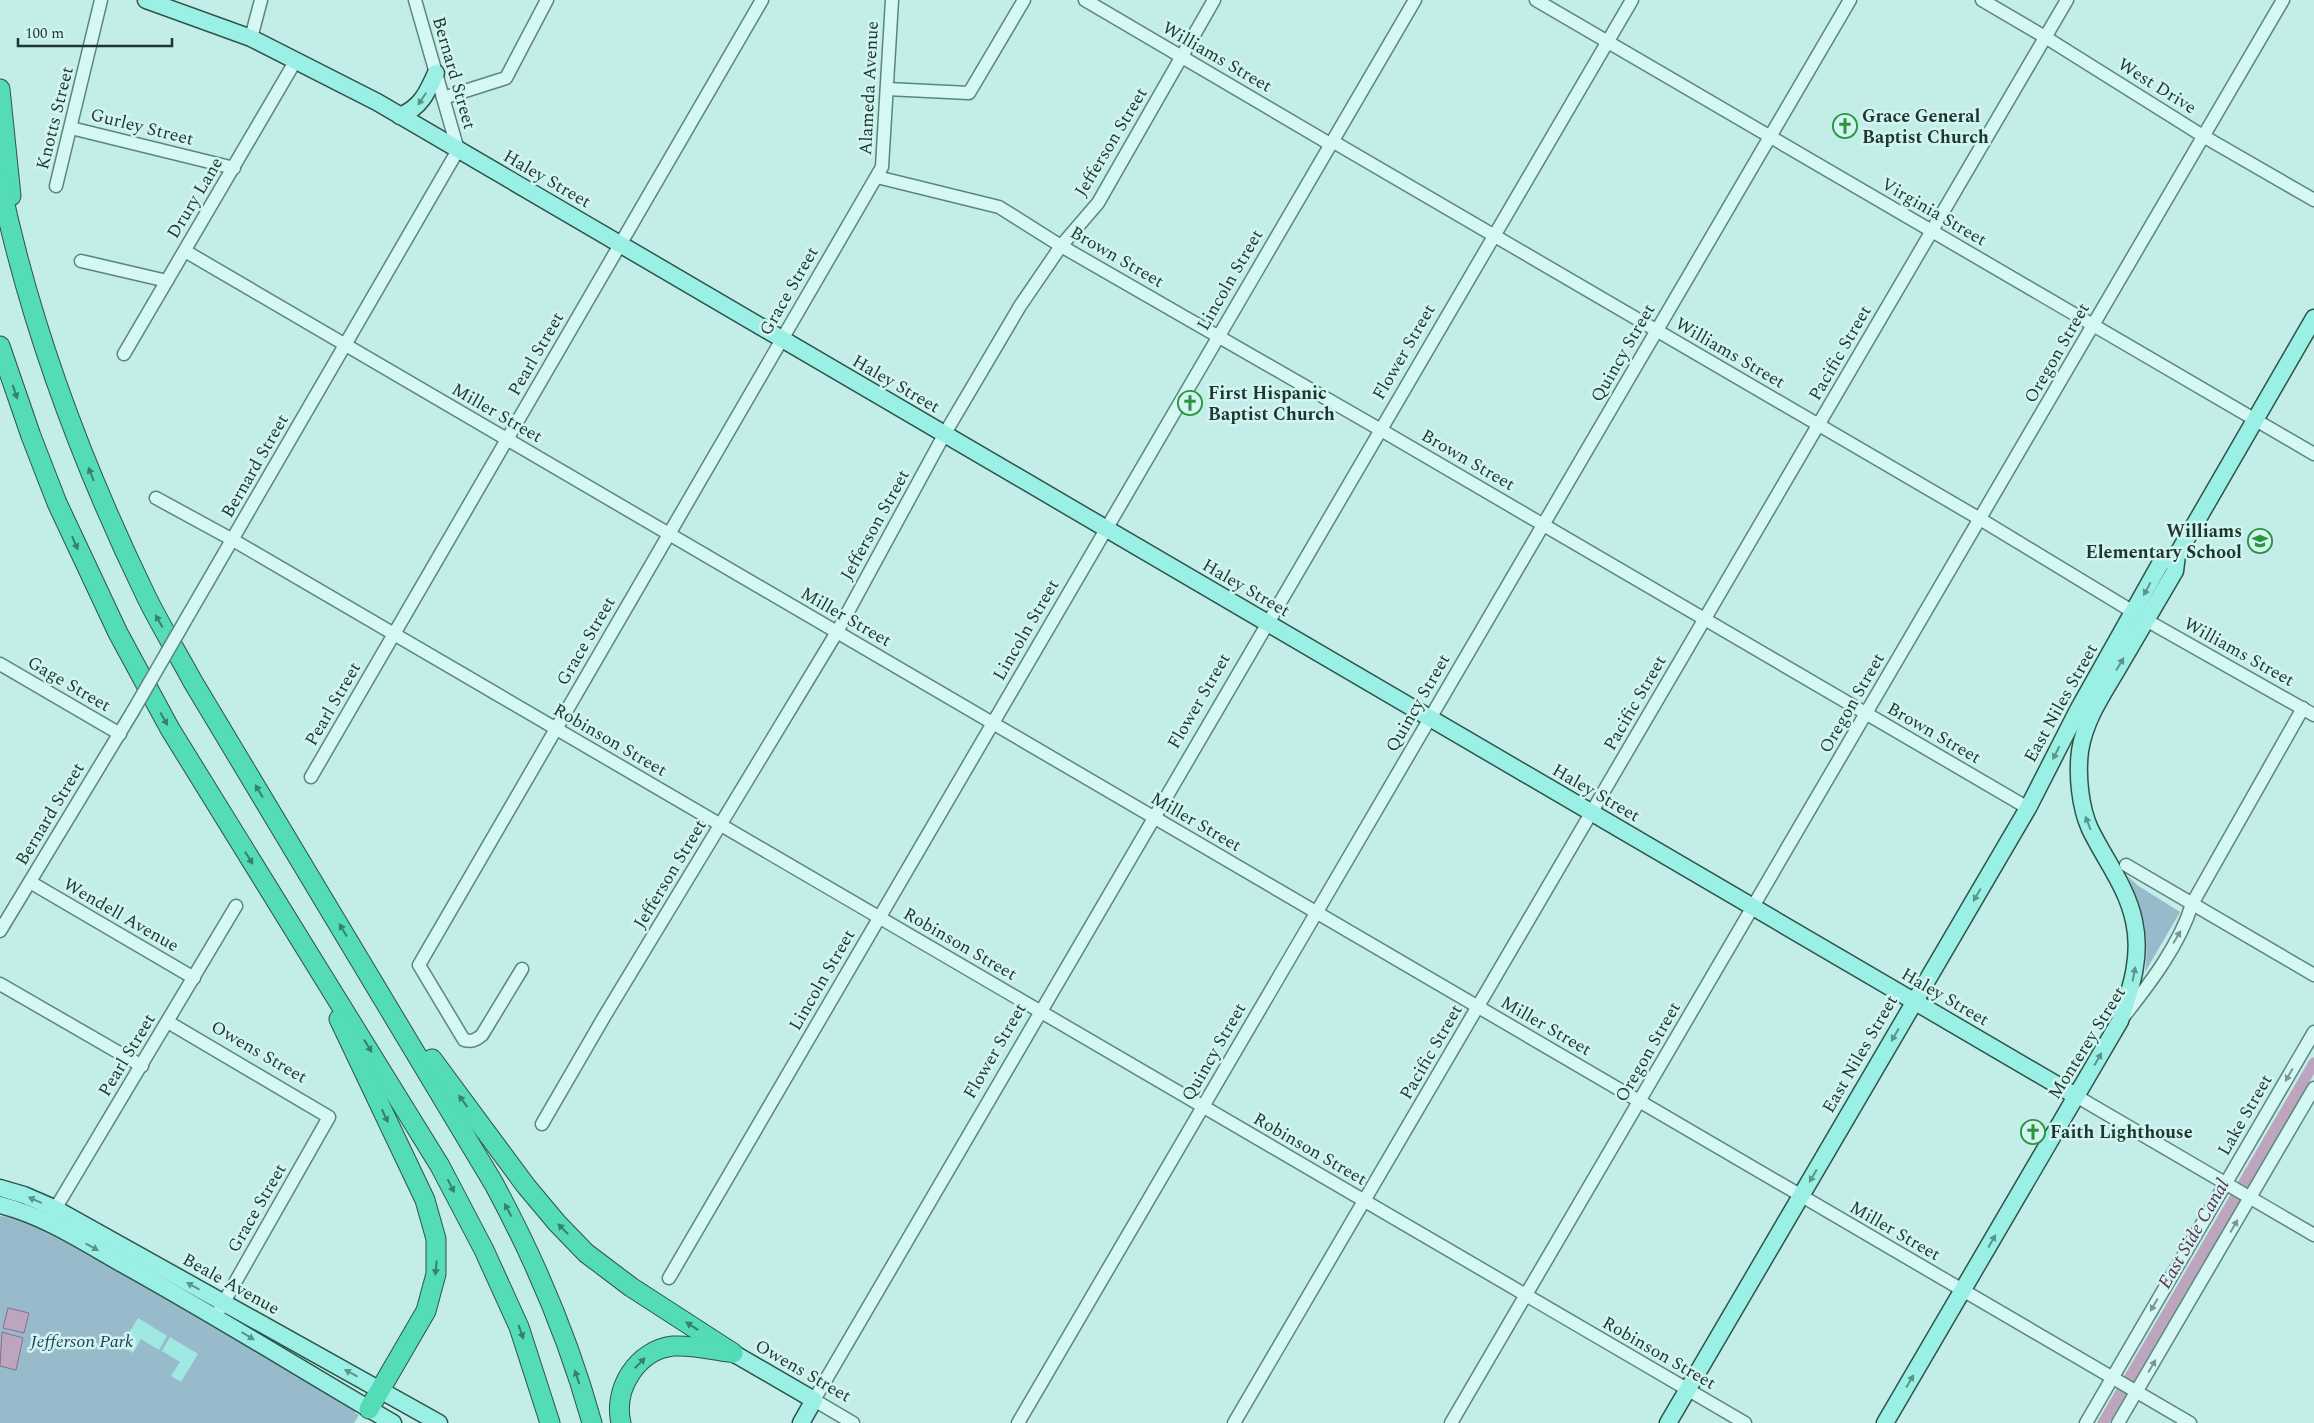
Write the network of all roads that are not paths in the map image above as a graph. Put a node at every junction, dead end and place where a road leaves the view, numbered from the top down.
1 (101, 0) edge
2 (146, 0) edge
3 (261, 0) edge
4 (414, 0) edge
5 (547, 0) edge
6 (762, 0) edge
7 (892, 0) edge
8 (1024, 0) edge
9 (1085, 0) edge
10 (1214, 0) edge
11 (1415, 0) edge
12 (1536, 0) edge
13 (1632, 0) edge
14 (1850, 0) edge
15 (1982, 0) edge
16 (2067, 0) edge
17 (2283, 0) edge
18 (2045, 37) junction
19 (251, 38) junction
20 (1608, 42) junction
21 (1181, 56) junction
22 (296, 60) junction
23 (436, 73) junction
24 (0, 88) edge
25 (887, 89) junction
26 (443, 98) junction
27 (400, 116) junction
28 (71, 128) junction
29 (1770, 136) junction
30 (2203, 136) junction
31 (1331, 142) junction
32 (458, 150) junction
33 (234, 168) junction
34 (877, 177) junction
35 (0, 182) edge
36 (56, 186) dead end
37 (2314, 200) edge
38 (1932, 231) junction
39 (1495, 236) junction
40 (620, 245) junction
41 (1061, 246) junction
42 (16, 249) junction
43 (184, 251) junction
44 (81, 261) dead end
45 (167, 281) junction
46 (2314, 318) edge
47 (2093, 325) junction
48 (1656, 330) junction
49 (1218, 336) junction
50 (781, 340) junction
51 (346, 345) junction
52 (0, 346) edge
53 (124, 354) dead end
54 (2255, 419) junction
55 (1818, 425) junction
56 (1381, 430) junction
57 (944, 435) junction
58 (507, 439) junction
59 (2314, 454) edge
60 (156, 498) dead end
61 (1980, 519) junction
62 (1543, 524) junction
63 (1105, 529) junction
64 (668, 534) junction
65 (233, 540) junction
66 (2140, 617) junction
67 (1705, 619) junction
68 (1268, 624) junction
69 (837, 632) junction
70 (394, 634) junction
71 (0, 664) edge
72 (2308, 711) edge
73 (1866, 713) junction
74 (1429, 718) junction
75 (992, 723) junction
76 (556, 728) junction
77 (120, 734) junction
78 (311, 777) dead end
79 (2028, 808) junction
80 (1591, 813) junction
81 (1154, 818) junction
82 (720, 824) junction
83 (2126, 865) dead end
84 (30, 882) junction
85 (2192, 904) junction
86 (236, 906) dead end
87 (1753, 907) junction
88 (1316, 912) junction
89 (879, 917) junction
90 (0, 931) edge
91 (304, 946) junction
92 (522, 969) dead end
93 (368, 972) junction
94 (2314, 975) edge
95 (194, 978) junction
96 (0, 984) edge
97 (1914, 1002) junction
98 (1478, 1007) junction
99 (1041, 1012) junction
100 (2120, 1021) junction
101 (168, 1022) junction
102 (2314, 1032) edge
103 (142, 1066) junction
104 (2314, 1088) edge
105 (2076, 1096) junction
106 (1639, 1101) junction
107 (1203, 1106) junction
108 (329, 1117) joint
109 (542, 1124) dead end
110 (2226, 1184) junction
111 (0, 1188) edge
112 (1801, 1196) junction
113 (2250, 1198) junction
114 (1364, 1201) junction
115 (0, 1205) edge
116 (51, 1215) junction
117 (2314, 1236) edge
118 (669, 1278) dead end
119 (1962, 1290) junction
120 (1526, 1295) junction
121 (220, 1310) junction
122 (733, 1353) junction
123 (2112, 1378) junction
124 (382, 1390) junction
125 (1688, 1390) junction
126 (2136, 1392) junction
127 (814, 1400) junction
128 (370, 1409) junction
129 (393, 1423) edge
130 (439, 1423) edge
131 (550, 1423) edge
132 (592, 1423) edge
133 (620, 1423) edge
134 (801, 1423) edge
135 (853, 1423) edge
136 (1018, 1423) edge
137 (1234, 1423) edge
138 (1451, 1423) edge
139 (1668, 1423) edge
140 (1744, 1423) edge
141 (1885, 1423) edge
142 (2086, 1423) edge
143 (2118, 1423) edge
144 (2190, 1423) edge

1 - 28 street, Knotts Street
2 - 19 main road, Haley Street
3 - 19 street
4 - 23 street, Bernard Street
5 - 26 street
6 - 40 street, Pearl Street
7 - 25 street, Alameda Avenue
8 - 25 street
9 - 21 street, Williams Street
10 - 21 street, Jefferson Street
11 - 31 street, Lincoln Street
12 - 20 street, Virginia Street
13 - 20 street, Flower Street
14 - 29 street, Quincy Street
15 - 18 street, West Drive
16 - 18 street, Pacific Street
17 - 30 street, Oregon Street
18 - 30 street, West Drive
18 - 38 street, Pacific Street
19 - 22 main road, Haley Street
20 - 29 street, Virginia Street
20 - 39 street, Flower Street
21 - 31 street, Williams Street
21 - 41 street, Jefferson Street
22 - 27 main road, Haley Street
22 - 33 street, Drury Lane
23 - 26 street, Bernard Street
23 -> 27 main road
24 - 42 highway
25 - 34 street, Alameda Avenue
26 - 32 street, Bernard Street
27 - 32 main road, Haley Street
28 - 33 street, Gurley Street
28 - 36 street, Knotts Street
29 - 38 street, Virginia Street
29 - 48 street, Quincy Street
30 - 37 street, West Drive
30 - 47 street, Oregon Street
31 - 39 street, Williams Street
31 - 49 street, Lincoln Street
32 - 40 main road, Haley Street
32 - 51 street, Bernard Street
33 - 43 street, Drury Lane
34 - 41 street, Brown Street
34 - 50 street, Grace Street
35 - 42 highway
38 - 47 street, Virginia Street
38 - 55 street, Pacific Street
39 - 48 street, Williams Street
39 - 56 street, Flower Street
40 - 50 main road, Haley Street
40 - 58 street, Pearl Street
41 - 49 street, Brown Street
41 - 57 street, Jefferson Street
93 -> 42 highway
43 - 45 street, Drury Lane
43 - 51 street, Miller Street
44 - 45 street
45 - 53 street, Drury Lane
46 - 54 main road, East Niles Street
47 - 54 street, Virginia Street
47 - 61 street, Oregon Street
48 - 55 street, Williams Street
48 - 62 street, Quincy Street
49 - 56 street, Brown Street
49 - 63 street, Lincoln Street
50 - 57 main road, Haley Street
50 - 64 street, Grace Street
51 - 58 street, Miller Street
51 - 65 street, Bernard Street
52 -> 91 highway
54 - 59 street, Virginia Street
54 - 66 main road, East Niles Street
55 - 61 street, Williams Street
55 - 67 street, Pacific Street
56 - 62 street, Brown Street
56 - 68 street, Flower Street
57 - 63 main road, Haley Street
57 - 69 street, Jefferson Street
58 - 64 street, Miller Street
58 - 70 street, Pearl Street
60 - 65 street, Robinson Street
61 - 66 street, Williams Street
61 - 73 street, Oregon Street
62 - 67 street, Brown Street
62 - 74 street, Quincy Street
63 - 68 main road, Haley Street
63 - 75 street, Lincoln Street
64 - 69 street, Miller Street
64 - 76 street, Grace Street
65 - 70 street, Robinson Street
65 - 77 street, Bernard Street, bridge
66 - 72 street, Williams Street
66 -> 79 main road, East Niles Street
100 -> 66 main road, East Niles Street
67 - 73 street, Brown Street
67 - 80 street, Pacific Street
68 - 74 main road, Haley Street
68 - 81 street, Flower Street
69 - 75 street, Miller Street
69 - 82 street, Jefferson Street
70 - 76 street, Robinson Street
70 - 78 street, Pearl Street
71 - 77 street, Gage Street
72 - 85 street, Monterey Street
73 - 79 street, Brown Street
73 - 87 street, Oregon Street
74 - 80 main road, Haley Street
74 - 88 street, Quincy Street
75 - 81 street, Miller Street
75 - 89 street, Lincoln Street
76 - 82 street, Robinson Street
76 - 92 street, Grace Street
77 - 84 street, Bernard Street
79 -> 97 main road, East Niles Street
80 - 87 main road, Haley Street
80 - 98 street, Pacific Street
81 - 88 street, Miller Street
81 - 99 street, Flower Street
82 - 89 street, Robinson Street
82 - 109 street, Jefferson Street
83 - 85 street
84 - 90 street, Bernard Street
84 - 95 street, Wendell Avenue
85 - 94 street
100 -> 85 street, Monterey Street
86 - 95 street, Pearl Street
87 - 97 main road, Haley Street
87 - 106 street, Oregon Street
88 - 98 street, Miller Street
88 - 107 street, Quincy Street
89 - 99 street, Robinson Street
89 - 118 street, Lincoln Street
91 -> 124 highway
91 -> 131 highway
122 -> 93 highway
132 -> 93 highway
95 - 101 street, Pearl Street
96 - 103 street
97 - 105 main road, Haley Street
97 -> 112 main road, East Niles Street
98 - 106 street, Miller Street
98 - 114 street, Pacific Street
99 - 107 street, Robinson Street
99 - 127 street, Flower Street
105 -> 100 main road, Monterey Street
101 - 103 street, Pearl Street
101 - 108 street, Owens Street
102 -> 110 street, Lake Street
103 - 116 street, Pearl Street
104 - 113 street
105 - 110 street, Haley Street
119 -> 105 main road, Monterey Street
106 - 112 street, Miller Street
106 - 120 street, Oregon Street
107 - 114 street, Robinson Street
107 - 136 street, Quincy Street
108 - 121 street, Grace Street
110 - 113 street, Haley Street
110 -> 123 street, Lake Street
116 -> 111 main road, Beale Avenue
112 - 119 street, Miller Street
112 - 125 main road, East Niles Street
113 - 117 street, Haley Street
126 -> 113 street
114 - 120 street, Robinson Street
114 - 137 street, Pacific Street
115 - 116 main road, Beale Avenue
116 - 121 main road, Beale Avenue
119 - 123 street, Miller Street
141 -> 119 main road, Monterey Street
120 - 125 street, Robinson Street
120 - 138 street, Oregon Street
124 -> 121 main road, Beale Avenue
121 -> 128 main road, Beale Avenue
122 - 127 main road, Owens Street
133 -> 122 highway
123 - 126 street, Miller Street
123 - 142 street, Lake Street
124 - 128 highway
124 - 130 main road, Beale Avenue
125 - 139 main road, East Niles Street
125 - 140 street, Robinson Street
126 - 143 street
126 - 144 street, Miller Street
127 - 134 main road, Flower Street
127 - 135 street, Owens Street
128 - 129 main road, Beale Avenue

